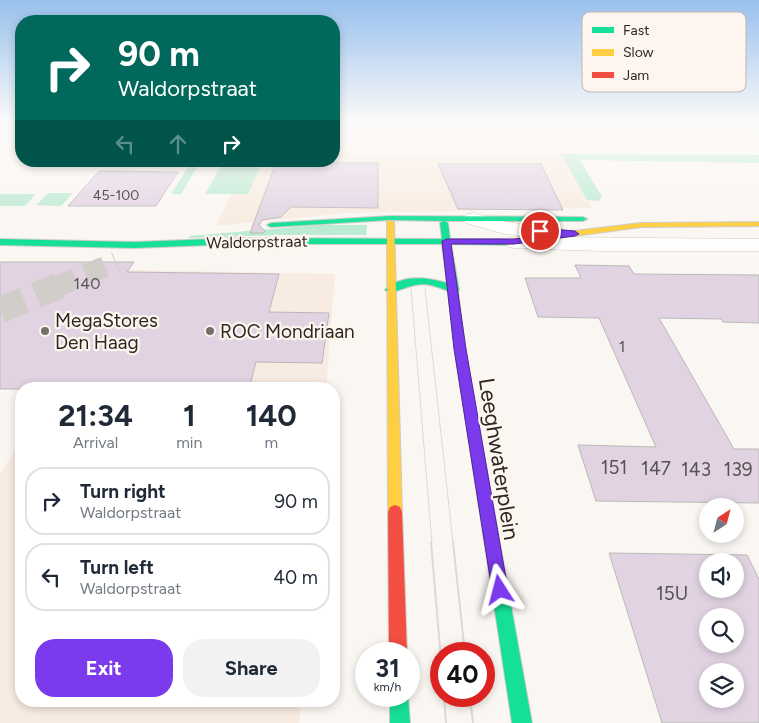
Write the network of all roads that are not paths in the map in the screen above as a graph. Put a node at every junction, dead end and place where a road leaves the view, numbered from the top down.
1 (390, 218) junction
2 (444, 219) junction
3 (473, 219) junction
4 (759, 224) edge
5 (263, 225) dead end
6 (575, 234) junction
7 (639, 234) junction
8 (389, 241) junction
9 (447, 241) junction
10 (0, 242) edge
11 (514, 242) junction
12 (759, 245) edge
13 (390, 290) junction
14 (454, 290) junction
15 (398, 642) edge
16 (399, 707) edge
17 (400, 723) edge
18 (522, 723) edge

1 - 2 street, Waldorpstraat
1 - 5 street, Waldorpstraat
1 - 8 street
2 - 3 street, Waldorpstraat
2 - 9 street, Leeghwaterplein
3 - 6 street, Waldorpstraat
3 - 7 street, Waldorpstraat
4 - 7 street, Waldorpstraat
6 - 7 street, Waldorpstraat
6 - 11 street, Waldorpstraat
7 - 11 street, Waldorpstraat
7 - 12 street, Waldorpstraat
8 - 9 street, Waldorpstraat
8 - 10 street, Waldorpstraat
8 - 13 street
9 - 11 street, Waldorpstraat
9 - 14 street, Leeghwaterplein
13 - 14 street
13 - 15 street
14 - 18 street, Leeghwaterplein
16 - 17 street

